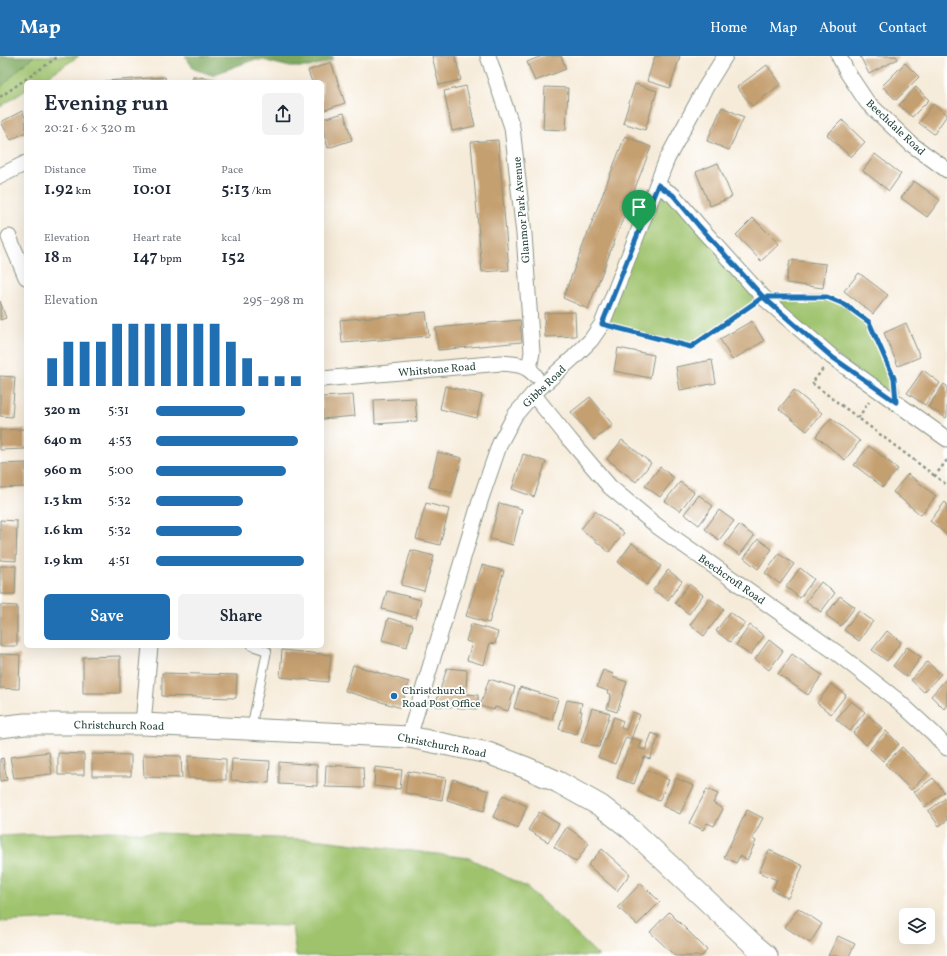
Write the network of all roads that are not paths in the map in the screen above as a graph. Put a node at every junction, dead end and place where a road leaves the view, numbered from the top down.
1 (488, 56) edge
2 (724, 56) edge
3 (839, 56) edge
4 (24, 164) edge
5 (947, 170) edge
6 (0, 176) edge
7 (658, 185) junction
8 (9, 237) dead end
9 (24, 272) edge
10 (529, 369) junction
11 (324, 380) edge
12 (538, 389) junction
13 (947, 439) edge
14 (150, 648) edge
15 (258, 648) edge
16 (143, 724) junction
17 (0, 727) edge
18 (250, 729) junction
19 (409, 737) junction
20 (947, 748) edge
21 (767, 956) edge

1 - 10 street, Glanmor Park Avenue
2 - 7 street, Gibbs Road
3 - 5 street, Beechdale Road
4 - 6 street
7 - 12 street, Gibbs Road
7 - 13 street
8 - 9 street
10 - 11 street, Whitstone Road
10 - 12 street
12 - 19 street, Gibbs Road
12 - 20 street, Beechcroft Road
14 - 16 street
15 - 18 lane
16 - 17 street, Christchurch Road
16 - 18 street, Christchurch Road
18 - 19 street, Christchurch Road
19 - 21 street, Christchurch Road

